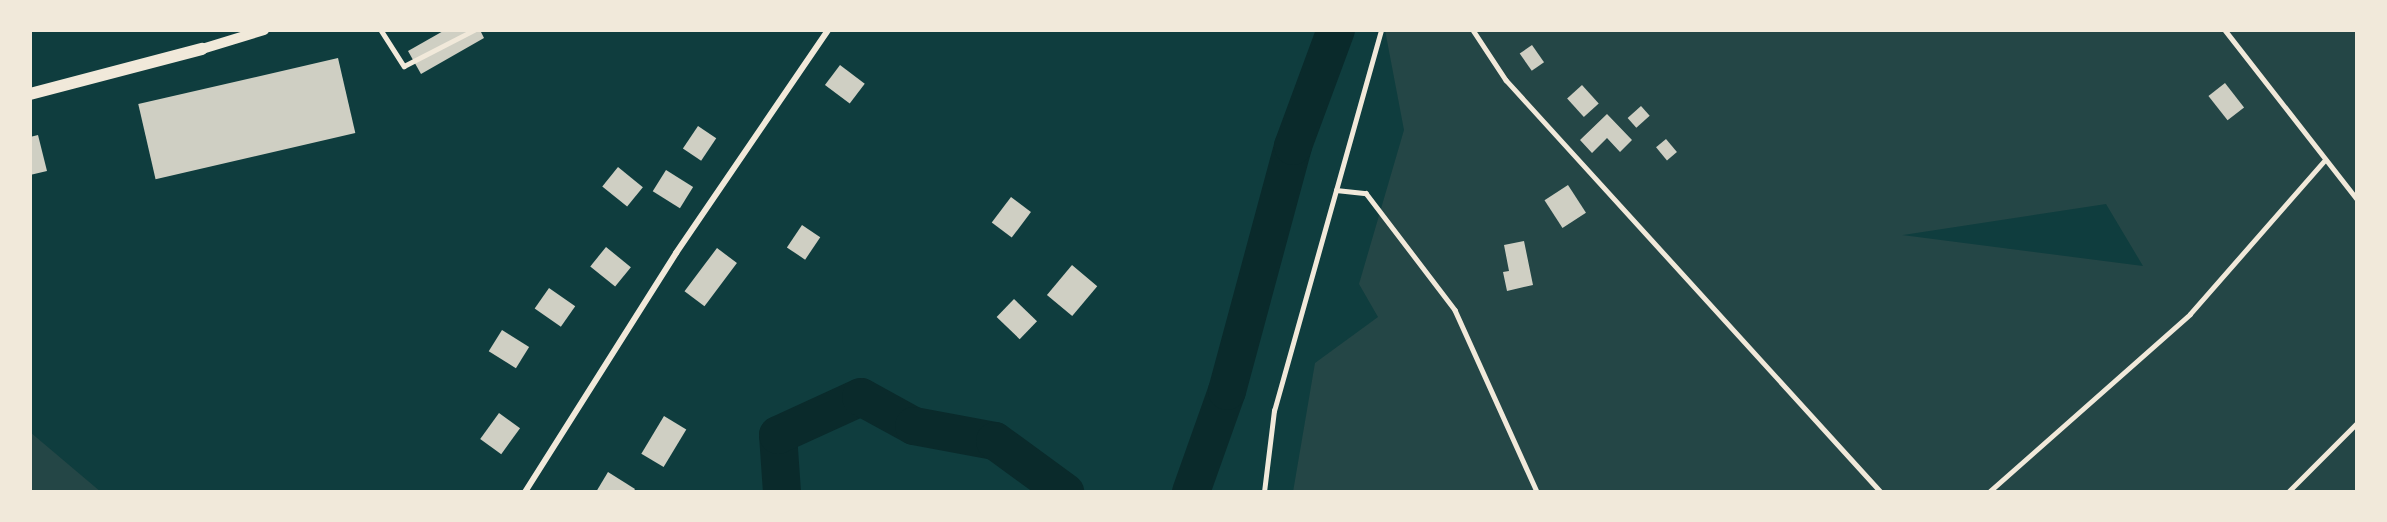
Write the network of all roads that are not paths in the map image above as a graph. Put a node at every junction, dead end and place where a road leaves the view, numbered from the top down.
1 (264, 30) edge
2 (381, 30) edge
3 (474, 30) edge
4 (828, 30) edge
5 (1381, 30) edge
6 (1473, 30) edge
7 (2225, 30) edge
8 (202, 50) joint
9 (30, 94) edge
10 (2325, 160) junction
11 (1336, 190) junction
12 (2357, 200) edge
13 (2357, 423) edge
14 (525, 492) edge
15 (1264, 492) edge
16 (1537, 492) edge
17 (1881, 492) edge
18 (1989, 492) edge
19 (2288, 492) edge

1 - 8 street
2 - 3 lane
4 - 14 street
5 - 11 lane
6 - 17 lane
7 - 10 lane
8 - 9 main road
10 - 12 lane
10 - 18 lane
11 - 15 lane
11 - 16 lane
13 - 19 lane

